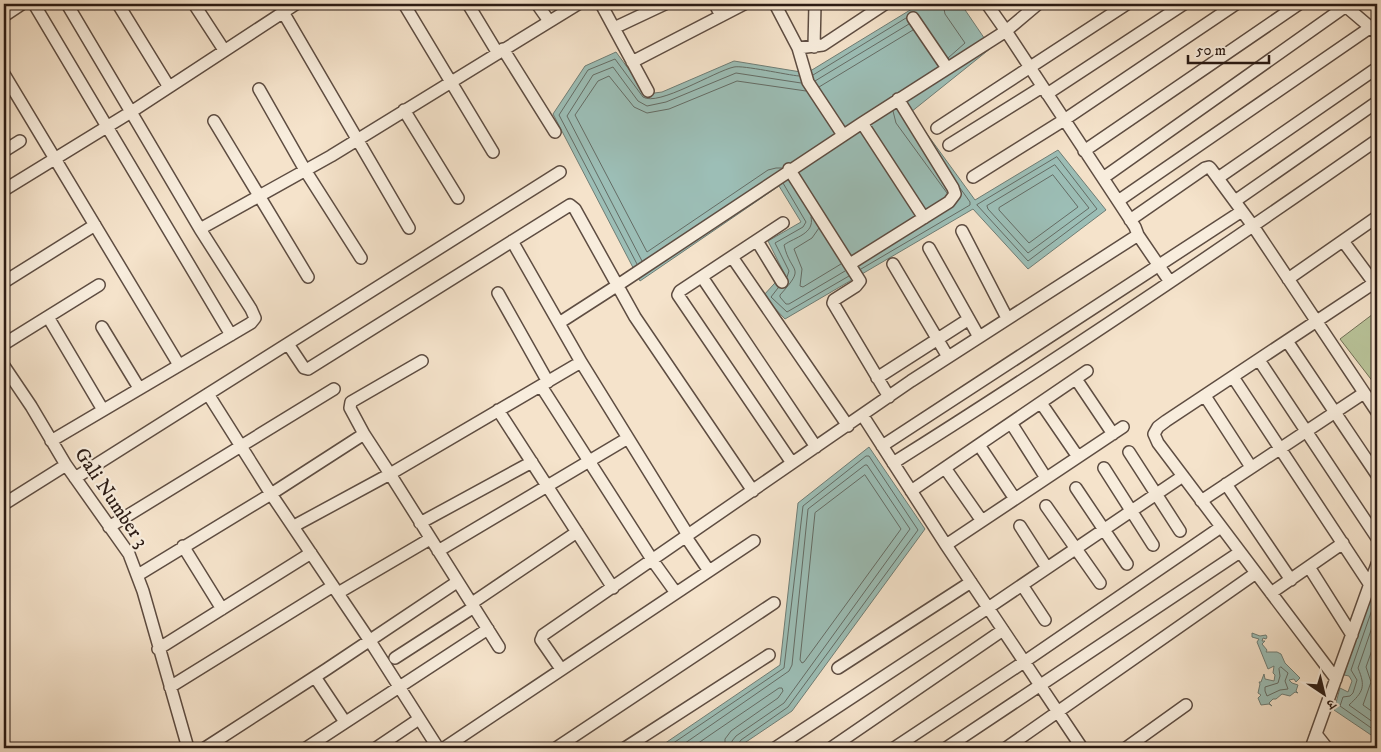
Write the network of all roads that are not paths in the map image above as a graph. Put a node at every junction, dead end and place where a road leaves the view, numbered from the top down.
1 (22, 4) edge
2 (34, 4) edge
3 (67, 4) edge
4 (118, 4) edge
5 (194, 4) edge
6 (404, 4) edge
7 (468, 4) edge
8 (538, 4) edge
9 (578, 4) edge
10 (601, 4) edge
11 (665, 4) edge
12 (715, 4) edge
13 (744, 4) edge
14 (776, 4) edge
15 (885, 4) edge
16 (987, 4) edge
17 (1038, 4) edge
18 (1126, 4) edge
19 (1184, 4) edge
20 (1236, 4) edge
21 (1299, 4) edge
22 (1344, 5) edge
23 (818, 6) edge
24 (289, 7) edge
25 (4, 16) edge
26 (721, 16) junction
27 (914, 18) dead end
28 (549, 21) junction
29 (614, 28) junction
30 (1374, 30) edge
31 (1006, 31) junction
32 (814, 47) junction
33 (798, 48) junction
34 (224, 50) junction
35 (500, 50) junction
36 (632, 62) junction
37 (947, 68) junction
38 (1030, 68) junction
39 (1377, 68) edge
40 (4, 74) edge
41 (450, 82) junction
42 (169, 87) junction
43 (259, 89) dead end
44 (648, 90) dead end
45 (1045, 90) junction
46 (898, 99) junction
47 (1377, 102) edge
48 (404, 110) junction
49 (131, 112) junction
50 (1064, 120) junction
51 (214, 121) dead end
52 (862, 122) junction
53 (108, 126) junction
54 (937, 128) dead end
55 (555, 132) dead end
56 (843, 135) junction
57 (356, 140) junction
58 (1377, 140) edge
59 (20, 141) dead end
60 (949, 145) dead end
61 (4, 151) edge
62 (1084, 151) junction
63 (493, 152) dead end
64 (55, 159) junction
65 (305, 170) junction
66 (790, 170) junction
67 (560, 172) dead end
68 (973, 177) dead end
69 (1102, 178) junction
70 (1218, 178) junction
71 (4, 190) edge
72 (259, 196) junction
73 (458, 198) dead end
74 (1118, 201) junction
75 (1238, 206) junction
76 (1377, 217) edge
77 (924, 218) junction
78 (1130, 220) junction
79 (783, 223) dead end
80 (95, 225) junction
81 (1253, 226) junction
82 (409, 228) dead end
83 (200, 229) junction
84 (962, 232) dead end
85 (1138, 235) junction
86 (512, 241) junction
87 (757, 241) junction
88 (1343, 241) junction
89 (929, 248) dead end
90 (732, 257) junction
91 (361, 258) dead end
92 (850, 264) junction
93 (893, 264) dead end
94 (1159, 265) junction
95 (308, 277) dead end
96 (702, 277) junction
97 (1288, 279) junction
98 (4, 282) edge
99 (782, 282) dead end
100 (1170, 282) junction
101 (1376, 282) edge
102 (99, 285) dead end
103 (618, 285) junction
104 (498, 293) dead end
105 (48, 316) junction
106 (1007, 318) junction
107 (969, 319) junction
108 (559, 322) junction
109 (1317, 322) junction
110 (102, 327) dead end
111 (231, 335) junction
112 (979, 337) junction
113 (937, 338) junction
114 (1287, 341) junction
115 (4, 344) edge
116 (288, 344) junction
117 (948, 357) junction
118 (1259, 360) junction
119 (422, 361) dead end
120 (581, 362) junction
121 (179, 365) junction
122 (4, 366) edge
123 (1087, 371) dead end
124 (1233, 377) junction
125 (877, 378) junction
126 (1076, 379) junction
127 (544, 384) junction
128 (139, 388) junction
129 (334, 389) dead end
130 (1364, 393) junction
131 (208, 394) junction
132 (1205, 396) junction
133 (889, 397) junction
134 (1041, 402) junction
135 (103, 410) junction
136 (498, 410) junction
137 (1334, 411) junction
138 (1377, 412) edge
139 (863, 416) junction
140 (1011, 423) junction
141 (848, 426) junction
142 (1123, 427) dead end
143 (1306, 430) junction
144 (364, 434) junction
145 (1113, 434) junction
146 (628, 438) junction
147 (51, 441) junction
148 (979, 445) junction
149 (882, 446) junction
150 (242, 447) junction
151 (816, 447) junction
152 (1280, 448) junction
153 (1129, 452) dead end
154 (1078, 457) junction
155 (588, 461) junction
156 (532, 462) junction
157 (792, 463) junction
158 (893, 463) junction
159 (66, 464) junction
160 (1251, 467) junction
161 (944, 468) junction
162 (1104, 468) dead end
163 (390, 474) junction
164 (1377, 475) edge
165 (1183, 476) junction
166 (75, 478) junction
167 (1046, 478) junction
168 (1226, 484) junction
169 (547, 486) junction
170 (1076, 488) dead end
171 (753, 491) junction
172 (911, 491) junction
173 (271, 494) junction
174 (1157, 494) junction
175 (1015, 499) junction
176 (1201, 501) junction
177 (4, 504) edge
178 (1046, 506) dead end
179 (1132, 511) junction
180 (982, 521) junction
181 (420, 523) junction
182 (294, 526) junction
183 (1020, 526) dead end
184 (110, 527) junction
185 (1221, 527) junction
186 (1104, 530) junction
187 (1180, 531) dead end
188 (577, 532) junction
189 (687, 536) junction
190 (1377, 538) edge
191 (430, 539) junction
192 (754, 541) dead end
193 (1343, 543) junction
194 (946, 545) junction
195 (1153, 545) dead end
196 (184, 546) junction
197 (1076, 548) junction
198 (438, 551) junction
199 (1240, 552) junction
200 (311, 553) junction
201 (653, 561) junction
202 (1126, 564) dead end
203 (1377, 564) edge
204 (1309, 567) junction
205 (1047, 568) junction
206 (709, 571) junction
207 (1256, 573) junction
208 (138, 575) junction
209 (1290, 580) junction
210 (457, 582) junction
211 (971, 582) junction
212 (1100, 583) dead end
213 (1022, 585) junction
214 (1370, 585) junction
215 (613, 588) junction
216 (336, 589) junction
217 (676, 593) junction
218 (1271, 593) junction
219 (774, 603) dead end
220 (473, 605) junction
221 (988, 608) junction
222 (222, 609) junction
223 (1045, 620) dead end
224 (488, 629) junction
225 (1003, 630) junction
226 (1352, 635) junction
227 (370, 641) junction
228 (500, 647) dead end
229 (158, 649) junction
230 (769, 655) dead end
231 (395, 658) dead end
232 (1024, 662) junction
233 (561, 668) junction
234 (838, 668) dead end
235 (315, 677) junction
236 (1336, 679) junction
237 (1040, 686) junction
238 (170, 687) junction
239 (399, 687) junction
240 (1186, 705) dead end
241 (1057, 711) junction
242 (419, 719) junction
243 (345, 722) junction
244 (1316, 734) junction
245 (188, 748) edge
246 (205, 748) edge
247 (306, 748) edge
248 (376, 748) edge
249 (438, 748) edge
250 (444, 748) edge
251 (556, 748) edge
252 (625, 748) edge
253 (775, 748) edge
254 (831, 748) edge
255 (894, 748) edge
256 (946, 748) edge
257 (1006, 748) edge
258 (1082, 748) edge
259 (1126, 748) edge
260 (1311, 748) edge
261 (1327, 748) edge

1 - 25 street
2 - 53 street
3 - 49 street
4 - 42 street
5 - 34 street
6 - 41 street
7 - 35 street
8 - 28 street
9 - 28 street
10 - 29 street
11 - 29 street
12 - 26 street
13 - 26 street
14 - 33 street
15 - 32 street
16 - 31 street
17 - 31 street
18 - 38 street
19 - 45 street
20 - 50 street
21 - 62 street
22 - 30 street
22 - 69 street
23 - 32 street
24 - 34 street
24 - 57 street
26 - 36 street
27 - 37 street
28 - 35 street
29 - 36 street
30 - 74 street
31 - 37 street
31 - 38 street
32 - 33 street
33 - 56 street
34 - 42 street
35 - 41 street
35 - 55 street
36 - 44 street
37 - 46 street
38 - 45 street
38 - 54 street
39 - 70 street
40 - 64 street
41 - 48 street
41 - 63 street
42 - 49 street
43 - 65 street
45 - 50 street
45 - 60 street
46 - 52 street
46 - 77 street
47 - 75 street
48 - 57 street
48 - 73 street
49 - 53 street
49 - 83 street
50 - 62 street
50 - 68 street
51 - 72 street
52 - 56 street
52 - 77 street
53 - 64 street
53 - 111 street
56 - 66 street
57 - 65 street
57 - 82 street
58 - 81 street
59 - 61 street
62 - 69 street
64 - 71 street
64 - 80 street
65 - 72 street
65 - 91 street
66 - 92 street
66 - 103 street
67 - 116 street
69 - 74 street
70 - 75 street
70 - 78 street
72 - 83 street
72 - 95 street
74 - 78 street
75 - 81 street
75 - 94 street
76 - 88 street
77 - 92 street
78 - 85 street
79 - 87 street
80 - 98 street
80 - 121 street
81 - 97 street
81 - 100 street
83 - 111 street
84 - 106 street
85 - 94 street
85 - 106 street
86 - 103 street
86 - 108 street
86 - 116 street
87 - 90 street
87 - 99 street
88 - 97 street
88 - 101 street
89 - 107 street
90 - 96 street
90 - 141 street
92 - 125 street
93 - 113 street
94 - 100 street
94 - 149 street
96 - 151 street
96 - 157 street
97 - 109 street
100 - 158 street
101 - 109 street
102 - 105 street
103 - 108 street
103 - 171 street
104 - 127 street
105 - 115 street
105 - 135 street
106 - 112 street
107 - 112 street
107 - 113 street
108 - 120 street
109 - 114 street
109 - 130 street
110 - 128 street
111 - 121 street
112 - 117 street
113 - 117 street
113 - 125 street
114 - 118 street
114 - 137 street
116 - 131 street
117 - 133 street
118 - 124 street
118 - 143 street
119 - 144 street
120 - 127 street
120 - 146 street
121 - 128 street
122 - 147 street, Gali Number 3
123 - 126 street
124 - 132 street
124 - 152 street
125 - 133 street
126 - 134 street
126 - 145 street
127 - 136 street
127 - 155 street
128 - 135 street
129 - 150 street
130 - 137 street
130 - 138 street
131 - 150 street
131 - 166 street
132 - 160 street
132 - 165 street
133 - 139 street
134 - 140 street
134 - 154 street
135 - 147 street
136 - 156 street
136 - 163 street
137 - 143 street
137 - 164 street
139 - 141 street
139 - 149 street
140 - 148 street
140 - 167 street
141 - 151 street
142 - 145 street
143 - 152 street
143 - 190 street
144 - 163 street
144 - 173 street
145 - 154 street
146 - 155 street
146 - 189 street
147 - 159 street, Gali Number 3
148 - 161 street
148 - 175 street
149 - 158 street
150 - 173 street
150 - 184 street
151 - 157 street
152 - 160 street
152 - 193 street
153 - 174 street
154 - 167 street
155 - 169 street
155 - 201 street
156 - 169 street
156 - 181 street
157 - 171 street
158 - 172 street
159 - 166 street, Gali Number 3
159 - 177 street
160 - 168 street
161 - 172 street
161 - 180 street
162 - 179 street
163 - 181 street
163 - 182 street
165 - 174 street
165 - 176 street
166 - 184 street, Gali Number 3
167 - 175 street
168 - 176 street
168 - 209 street
169 - 188 street
169 - 198 street
170 - 186 street
171 - 189 street
172 - 194 street
173 - 182 street
173 - 196 street
174 - 179 street
174 - 187 street
175 - 180 street
176 - 185 street
178 - 197 street
179 - 186 street
179 - 195 street
180 - 194 street
181 - 191 street
182 - 200 street
183 - 205 street
184 - 208 street, Gali Number 3
185 - 199 street
185 - 232 street
186 - 197 street
186 - 202 street
188 - 215 street
188 - 220 street
189 - 201 street
189 - 206 street
191 - 198 street
191 - 216 street
192 - 206 street
193 - 204 street
193 - 214 street
194 - 211 street
196 - 208 street
196 - 222 street
197 - 205 street
197 - 212 street
198 - 210 street
199 - 207 street
199 - 237 street
200 - 216 street
200 - 222 street
201 - 215 street
201 - 217 street
203 - 214 street
204 - 209 street
204 - 226 street
205 - 213 street
206 - 217 street
207 - 218 street
207 - 241 street
208 - 229 street, Gali Number 3
209 - 218 street
210 - 220 street
210 - 227 street
211 - 221 street
211 - 234 street
213 - 221 street
213 - 223 street
214 - 226 street
215 - 233 street
216 - 227 street
216 - 238 street
217 - 233 street
218 - 236 street
219 - 251 street
220 - 224 street
220 - 231 street
221 - 225 street
221 - 253 street
222 - 229 street
224 - 228 street
224 - 239 street
225 - 232 street
225 - 254 street
226 - 236 street
227 - 235 street
227 - 239 street
229 - 238 street, Gali Number 3
230 - 252 street
232 - 237 street
232 - 255 street
233 - 250 street
235 - 243 street
235 - 246 street
236 - 244 street
237 - 241 street
237 - 256 street
238 - 245 street, Gali Number 3
239 - 242 street
239 - 243 street
240 - 259 street
241 - 257 street
241 - 258 street
242 - 248 street
242 - 249 street
243 - 247 street
244 - 260 street
244 - 261 street

